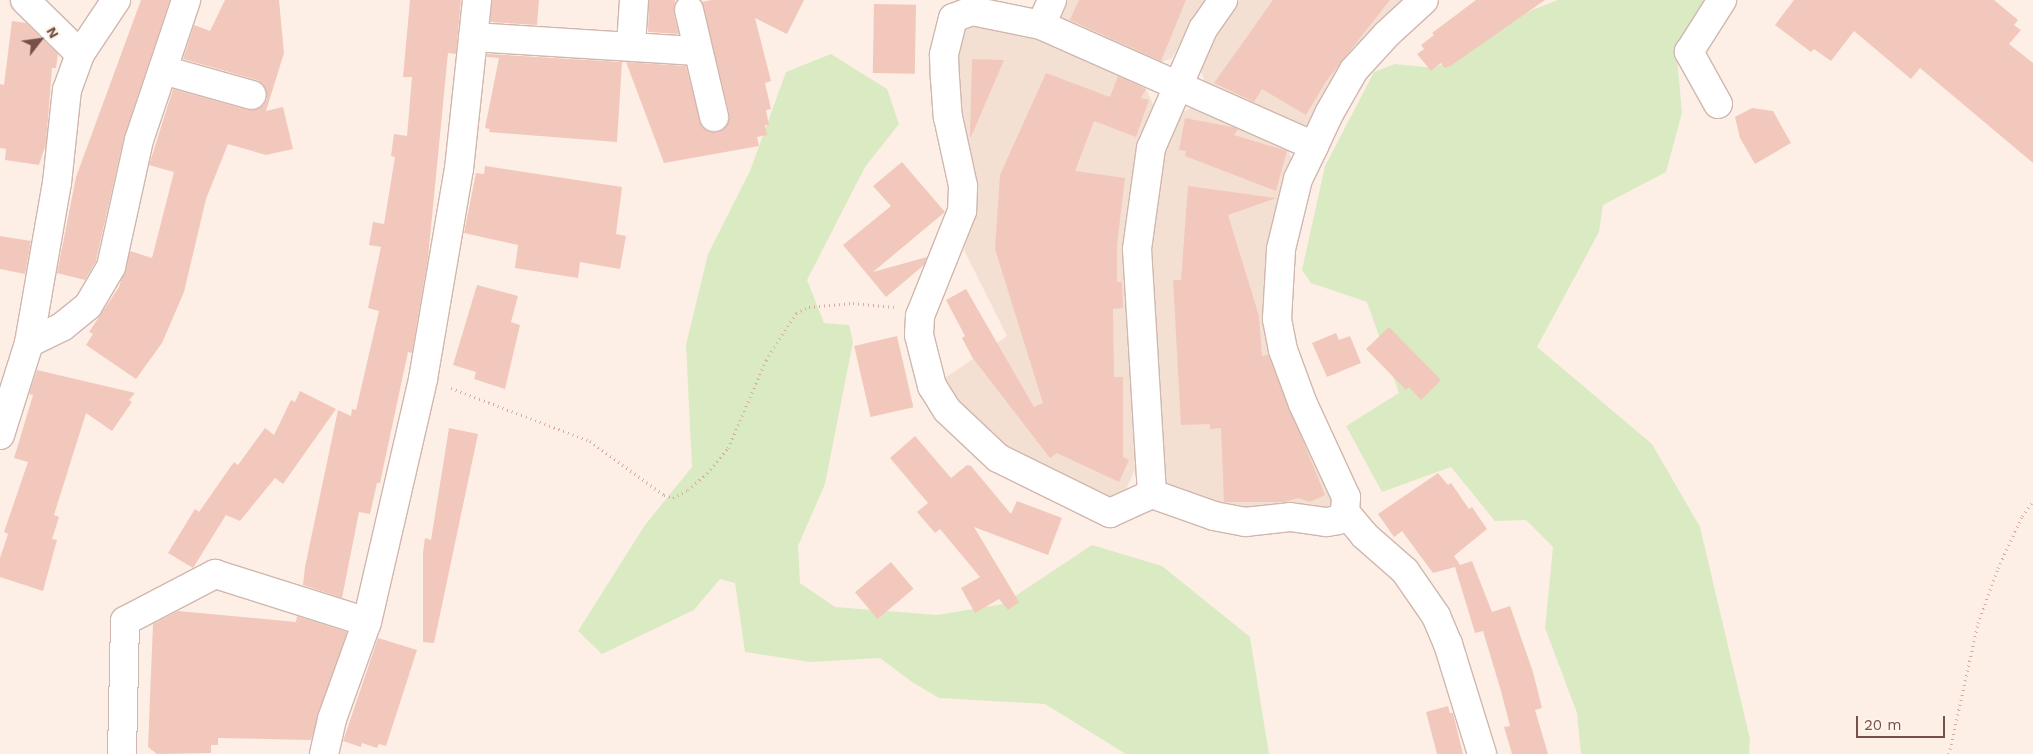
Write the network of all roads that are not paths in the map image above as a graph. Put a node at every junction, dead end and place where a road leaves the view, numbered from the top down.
1 (24, 0) edge
2 (116, 0) edge
3 (186, 0) edge
4 (477, 0) edge
5 (634, 0) edge
6 (1223, 0) edge
7 (1424, 0) edge
8 (1722, 0) edge
9 (689, 10) dead end
10 (1046, 12) edge
11 (473, 37) junction
12 (631, 45) junction
13 (698, 51) junction
14 (80, 54) junction
15 (162, 70) junction
16 (1176, 86) junction
17 (252, 95) dead end
18 (1718, 104) dead end
19 (714, 117) dead end
20 (1314, 146) junction
21 (29, 343) junction
22 (0, 435) edge
23 (1152, 494) junction
24 (1345, 512) junction
25 (368, 622) junction
26 (122, 754) edge
27 (324, 754) edge
28 (1482, 754) edge

1 - 14 street
2 - 14 street
3 - 15 street
4 - 11 street
5 - 12 street
6 - 16 street
7 - 20 street
8 - 18 street
9 - 13 street
10 - 16 street
10 - 23 street
11 - 12 street
11 - 25 street
12 - 13 street
13 - 19 street
14 - 21 street
15 - 17 street
15 - 21 street
16 - 20 street
16 - 23 street
20 - 24 street
21 - 22 street
23 - 24 street
24 - 28 street
25 - 26 street
25 - 27 street

